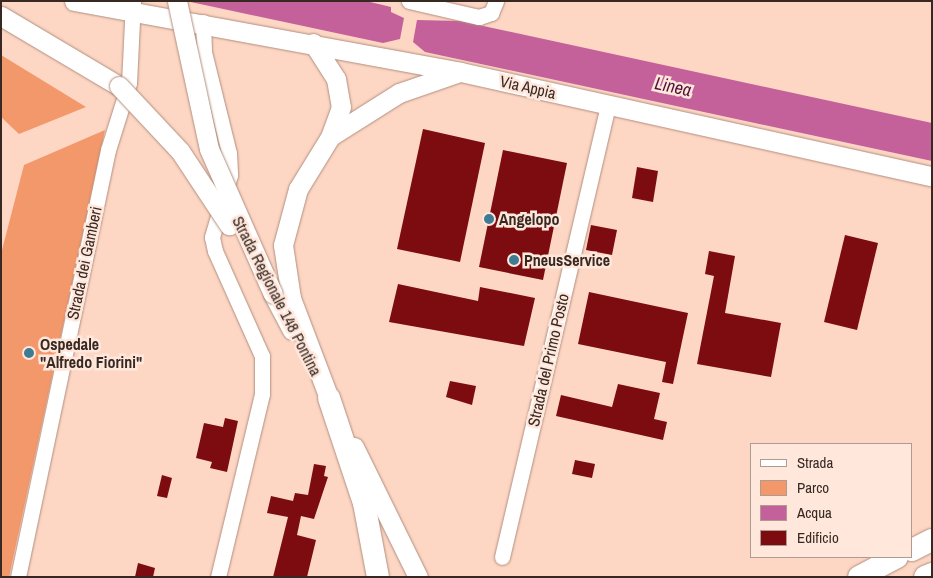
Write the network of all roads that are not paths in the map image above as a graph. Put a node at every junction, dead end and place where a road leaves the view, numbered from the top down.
1 (74, 1) edge
2 (98, 1) edge
3 (177, 1) edge
4 (409, 1) edge
5 (496, 1) edge
6 (129, 6) edge
7 (1, 16) edge
8 (203, 22) junction
9 (314, 43) junction
10 (461, 72) junction
11 (608, 105) junction
12 (330, 137) junction
13 (932, 176) edge
14 (273, 294) junction
15 (329, 398) junction
16 (932, 540) edge
17 (913, 550) edge
18 (502, 557) dead end
19 (895, 558) edge
20 (932, 574) edge
21 (18, 577) edge
22 (218, 577) edge
23 (378, 577) edge
24 (418, 577) edge
25 (859, 577) edge
26 (926, 577) edge

1 - 6 main road, Via Appia
2 - 6 main road, Via Appia
3 - 14 main road, Strada Regionale 148 Pontina, bridge
4 - 5 street
6 - 8 main road, Via Appia
6 - 21 street, Strada dei Gamberi
7 - 14 main road, bridge
8 - 9 main road, Via Appia
8 - 22 street
9 - 10 main road, Via Appia
9 - 12 main road
10 - 11 main road, Via Appia
10 - 12 main road
11 - 13 main road, Via Appia
11 - 18 street, Strada del Primo Posto
12 - 15 main road
14 - 15 main road, Strada Regionale 148 Pontina
15 - 23 highway
15 - 24 main road, Strada Regionale 148 Pontina
16 - 17 highway
19 - 25 highway
20 - 26 highway

